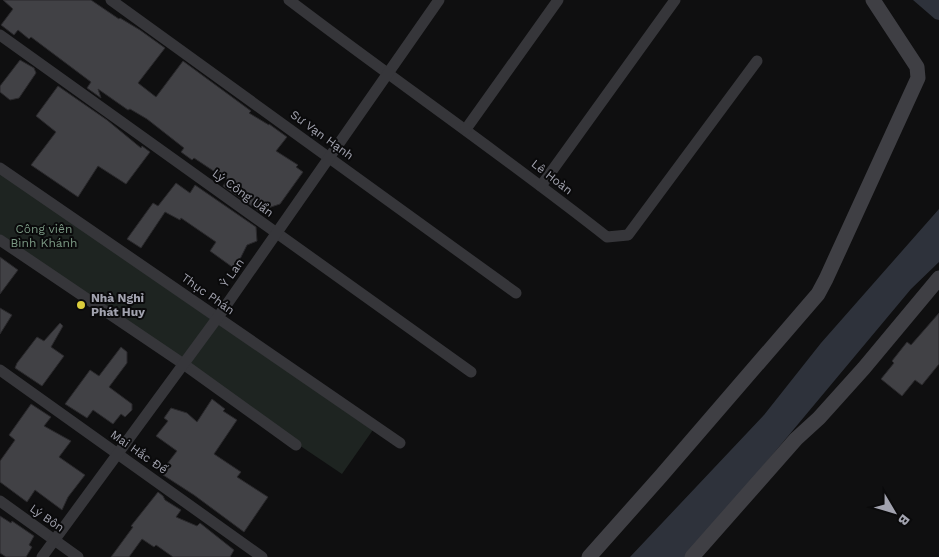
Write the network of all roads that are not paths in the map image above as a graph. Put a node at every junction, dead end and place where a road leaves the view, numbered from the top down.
1 (111, 0) edge
2 (289, 0) edge
3 (439, 0) edge
4 (558, 0) edge
5 (675, 0) edge
6 (873, 0) edge
7 (0, 35) edge
8 (757, 61) dead end
9 (387, 74) junction
10 (466, 129) junction
11 (330, 158) junction
12 (0, 168) edge
13 (541, 186) junction
14 (276, 234) junction
15 (0, 240) edge
16 (939, 278) edge
17 (516, 293) dead end
18 (218, 317) junction
19 (182, 363) junction
20 (0, 370) edge
21 (471, 372) dead end
22 (400, 443) dead end
23 (296, 445) dead end
24 (117, 453) junction
25 (0, 501) edge
26 (54, 540) junction
27 (42, 557) edge
28 (78, 557) edge
29 (262, 557) edge
30 (589, 557) edge
31 (692, 557) edge

1 - 11 street, Sư Vạn Hạnh
2 - 9 street, Lê Hoàn
3 - 9 street, Ỷ Lan
4 - 10 street
5 - 13 street
6 - 30 street
7 - 14 street, Lý Công Uẩn
8 - 13 street, Lê Hoàn
9 - 10 street, Lê Hoàn
9 - 11 street, Ỷ Lan
10 - 13 street, Lê Hoàn
11 - 14 street, Ỷ Lan
11 - 17 street, Sư Vạn Hạnh
12 - 18 street, Thục Phán
14 - 18 street, Ỷ Lan
14 - 21 street, Lý Công Uẩn
15 - 19 street
16 - 31 street
18 - 19 street, Ỷ Lan
18 - 22 street, Thục Phán
19 - 23 street
19 - 24 street, Ỷ Lan
20 - 24 street, Mai Hắc Đế
24 - 26 street, Ỷ Lan
24 - 29 street, Mai Hắc Đế
25 - 26 street, Lý Bôn
26 - 27 street, Ỷ Lan
26 - 28 street, Lý Bôn

